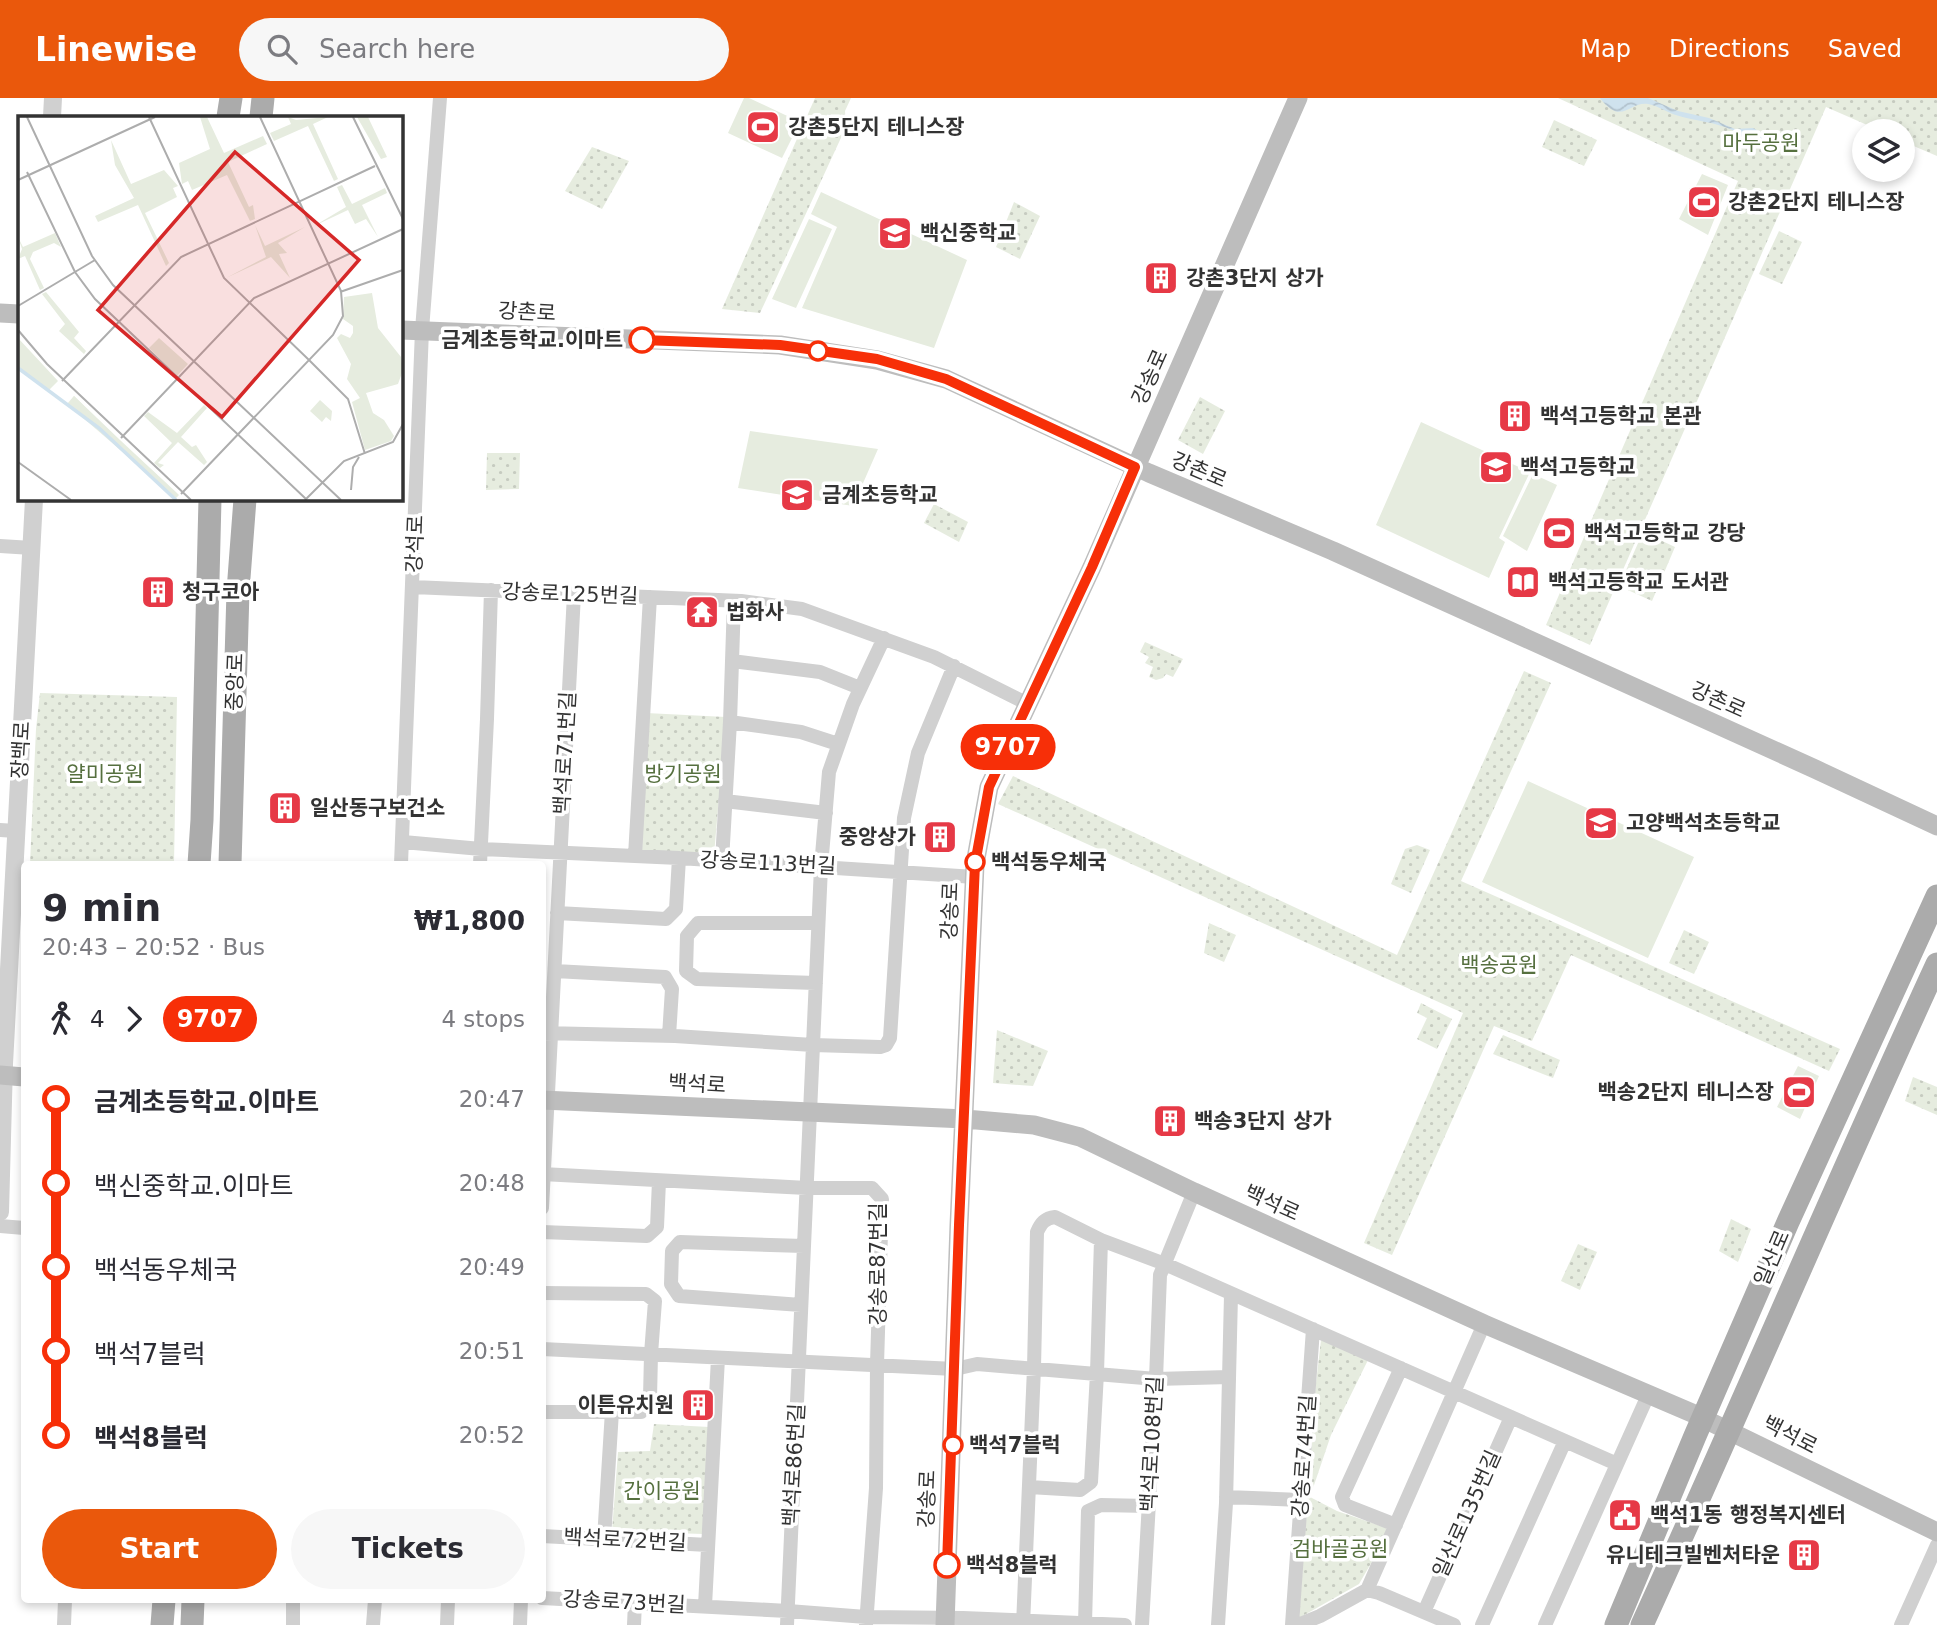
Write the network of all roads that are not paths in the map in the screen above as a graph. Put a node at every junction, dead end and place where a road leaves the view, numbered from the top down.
1 (53, 98) edge
2 (231, 98) edge
3 (263, 98) edge
4 (440, 98) edge
5 (1298, 98) edge
6 (52, 116) edge
7 (228, 116) edge
8 (261, 116) edge
9 (0, 313) edge
10 (18, 314) edge
11 (402, 330) edge
12 (422, 330) junction
13 (1135, 467) junction
14 (34, 500) edge
15 (210, 500) edge
16 (245, 500) edge
17 (0, 546) edge
18 (32, 548) junction
19 (413, 587) junction
20 (491, 590) junction
21 (574, 594) junction
22 (650, 597) junction
23 (734, 601) junction
24 (884, 638) junction
25 (732, 661) junction
26 (954, 666) junction
27 (860, 688) junction
28 (1028, 704) junction
29 (730, 722) junction
30 (838, 744) junction
31 (725, 800) junction
32 (826, 813) junction
33 (1937, 826) edge
34 (8, 831) edge
35 (403, 842) junction
36 (481, 849) junction
37 (560, 852) junction
38 (635, 856) junction
39 (679, 858) junction
40 (199, 861) edge
41 (230, 861) edge
42 (401, 861) edge
43 (480, 861) edge
44 (722, 861) junction
45 (821, 867) junction
46 (901, 871) junction
47 (975, 877) junction
48 (1937, 896) edge
49 (557, 913) junction
50 (818, 923) junction
51 (1937, 964) edge
52 (555, 971) junction
53 (816, 983) junction
54 (547, 1033) edge
55 (672, 1036) junction
56 (813, 1045) junction
57 (546, 1066) edge
58 (2, 1075) edge
59 (21, 1077) edge
60 (546, 1100) edge
61 (810, 1112) junction
62 (965, 1119) junction
63 (546, 1174) edge
64 (660, 1181) junction
65 (807, 1188) junction
66 (1194, 1192) junction
67 (0, 1212) edge
68 (0, 1226) edge
69 (21, 1228) edge
70 (546, 1232) edge
71 (1101, 1240) junction
72 (804, 1246) junction
73 (1165, 1264) junction
74 (546, 1293) edge
75 (1231, 1294) junction
76 (802, 1305) junction
77 (1484, 1324) junction
78 (1313, 1329) junction
79 (546, 1349) edge
80 (651, 1354) junction
81 (718, 1357) junction
82 (799, 1362) junction
83 (877, 1365) junction
84 (1034, 1368) junction
85 (1401, 1368) junction
86 (955, 1369) junction
87 (1097, 1373) junction
88 (1229, 1377) junction
89 (1156, 1379) junction
90 (1455, 1391) junction
91 (1649, 1393) junction
92 (611, 1410) junction
93 (546, 1412) edge
94 (1511, 1416) junction
95 (1703, 1419) junction
96 (1730, 1431) junction
97 (1565, 1441) junction
98 (1617, 1464) junction
99 (1029, 1491) junction
100 (1226, 1500) junction
101 (1301, 1500) junction
102 (1148, 1506) junction
103 (1396, 1525) junction
104 (1937, 1532) edge
105 (546, 1536) edge
106 (604, 1539) junction
107 (708, 1545) junction
108 (1937, 1545) edge
109 (1367, 1590) junction
110 (546, 1598) edge
111 (635, 1602) junction
112 (65, 1603) edge
113 (164, 1603) edge
114 (193, 1603) edge
115 (293, 1603) edge
116 (375, 1603) edge
117 (448, 1603) edge
118 (521, 1603) edge
119 (705, 1606) junction
120 (1424, 1612) junction
121 (787, 1618) edge
122 (866, 1621) edge
123 (945, 1622) edge
124 (1023, 1623) edge
125 (1085, 1624) edge
126 (64, 1625) edge
127 (162, 1625) edge
128 (192, 1625) edge
129 (293, 1625) edge
130 (373, 1625) edge
131 (447, 1625) edge
132 (520, 1625) edge
133 (634, 1625) edge
134 (1125, 1625) edge
135 (1142, 1625) edge
136 (1218, 1625) edge
137 (1292, 1625) edge
138 (1298, 1625) edge
139 (1454, 1625) edge
140 (1482, 1625) edge
141 (1545, 1625) edge
142 (1616, 1625) edge
143 (1642, 1625) edge
144 (1901, 1625) edge

1 - 6 street
2 - 7 main road
3 - 8 main road
4 - 12 street, 강석로
5 - 13 main road, 강송로
9 - 10 main road
11 - 12 main road, 강촌로
12 - 13 main road, 강촌로
12 - 19 street, 강석로
13 - 28 main road, 강송로
13 - 33 main road, 강촌로
14 - 18 street, 장백로
15 - 40 main road, 중앙로
16 - 41 main road, 중앙로
17 - 18 street
18 - 34 street, 장백로
19 - 20 street, 강송로125번길
19 - 35 street, 강석로
20 - 21 street, 강송로125번길
20 - 36 street, 강송로125번길
21 - 22 street, 강송로125번길
21 - 37 street, 백석로71번길
22 - 23 street, 강송로125번길
22 - 38 street, 강송로125번길
23 - 24 street, 강송로125번길
23 - 25 street
24 - 26 street, 강송로125번길
24 - 27 street, 백석로86번길
25 - 27 street
25 - 29 street
26 - 28 street, 강송로125번길
26 - 46 street
27 - 30 street, 백석로86번길
28 - 47 main road, 강송로
29 - 30 street
29 - 31 street
30 - 32 street, 백석로86번길
31 - 32 street
31 - 44 street
32 - 45 street, 백석로86번길
34 - 58 street, 장백로
35 - 36 street, 강송로113번길
35 - 42 street, 강석로
36 - 37 street, 강송로113번길
36 - 43 street
37 - 38 street, 강송로113번길
37 - 49 street, 백석로71번길
38 - 39 street, 강송로113번길
39 - 44 street, 강송로113번길
39 - 49 street
44 - 45 street, 강송로113번길
45 - 46 street, 강송로113번길
45 - 50 street, 백석로86번길
46 - 47 street, 강송로113번길
46 - 56 street
47 - 62 main road, 강송로
48 - 95 main road, 일산로
49 - 52 street, 백석로71번길
50 - 53 street, 백석로86번길
50 - 53 street
51 - 96 main road, 일산로
52 - 54 street, 백석로71번길
52 - 55 street
53 - 56 street, 백석로86번길
54 - 55 street
54 - 57 street, 백석로71번길
55 - 56 street
56 - 61 street, 백석로86번길
58 - 59 main road
58 - 67 street, 장백로
60 - 61 main road, 백석로
61 - 62 main road, 백석로
61 - 65 street, 백석로86번길
62 - 66 main road, 백석로
62 - 86 main road, 강송로
63 - 64 street
64 - 65 street
64 - 70 street
65 - 72 street, 백석로86번길
65 - 83 street, 강송로87번길
66 - 73 street, 백석로108번길
66 - 77 main road, 백석로
68 - 69 street
71 - 73 street
71 - 84 street
71 - 87 street
72 - 76 street, 백석로86번길
72 - 76 street
73 - 75 street
73 - 89 street, 백석로108번길
74 - 80 street
75 - 78 street
75 - 88 street
76 - 82 street, 백석로86번길
77 - 90 street
77 - 91 main road, 백석로
78 - 85 street
78 - 101 street, 강송로74번길
79 - 80 street
80 - 81 street
80 - 92 street
81 - 82 street
81 - 107 street, 강송로73번길
82 - 83 street
82 - 121 street, 백석로86번길
83 - 86 street
83 - 122 street, 강송로87번길
84 - 86 street
84 - 87 street
84 - 99 street
85 - 90 street
85 - 103 street, 강송로74번길
86 - 123 main road, 강송로
87 - 89 street
87 - 99 street
88 - 89 street
88 - 100 street
89 - 102 street, 백석로108번길
90 - 94 street
90 - 103 street
91 - 95 main road, 백석로
91 - 98 street
92 - 93 street
92 - 106 street
94 - 97 street
94 - 120 street, 일산로135번길
95 - 96 main road, 백석로
95 - 142 main road, 일산로
96 - 104 main road, 백석로
96 - 143 main road, 일산로
97 - 98 street
97 - 140 street
98 - 141 street
99 - 124 street
100 - 101 street
100 - 136 street
101 - 137 street, 강송로74번길
102 - 125 street
102 - 135 street, 백석로108번길
103 - 109 street
105 - 106 street, 백석로72번길
106 - 107 street, 백석로72번길
107 - 119 street, 강송로73번길
108 - 144 street
109 - 120 street
109 - 138 street
110 - 111 street, 강송로73번길
111 - 119 street, 강송로73번길
111 - 133 street
112 - 126 street
113 - 127 main road
114 - 128 main road
115 - 129 street
116 - 130 street
117 - 131 street
118 - 132 street
119 - 121 street, 강송로73번길
120 - 139 street
121 - 122 street, 강송로73번길
122 - 123 street, 강송로73번길
123 - 124 street
124 - 125 street
125 - 134 street

